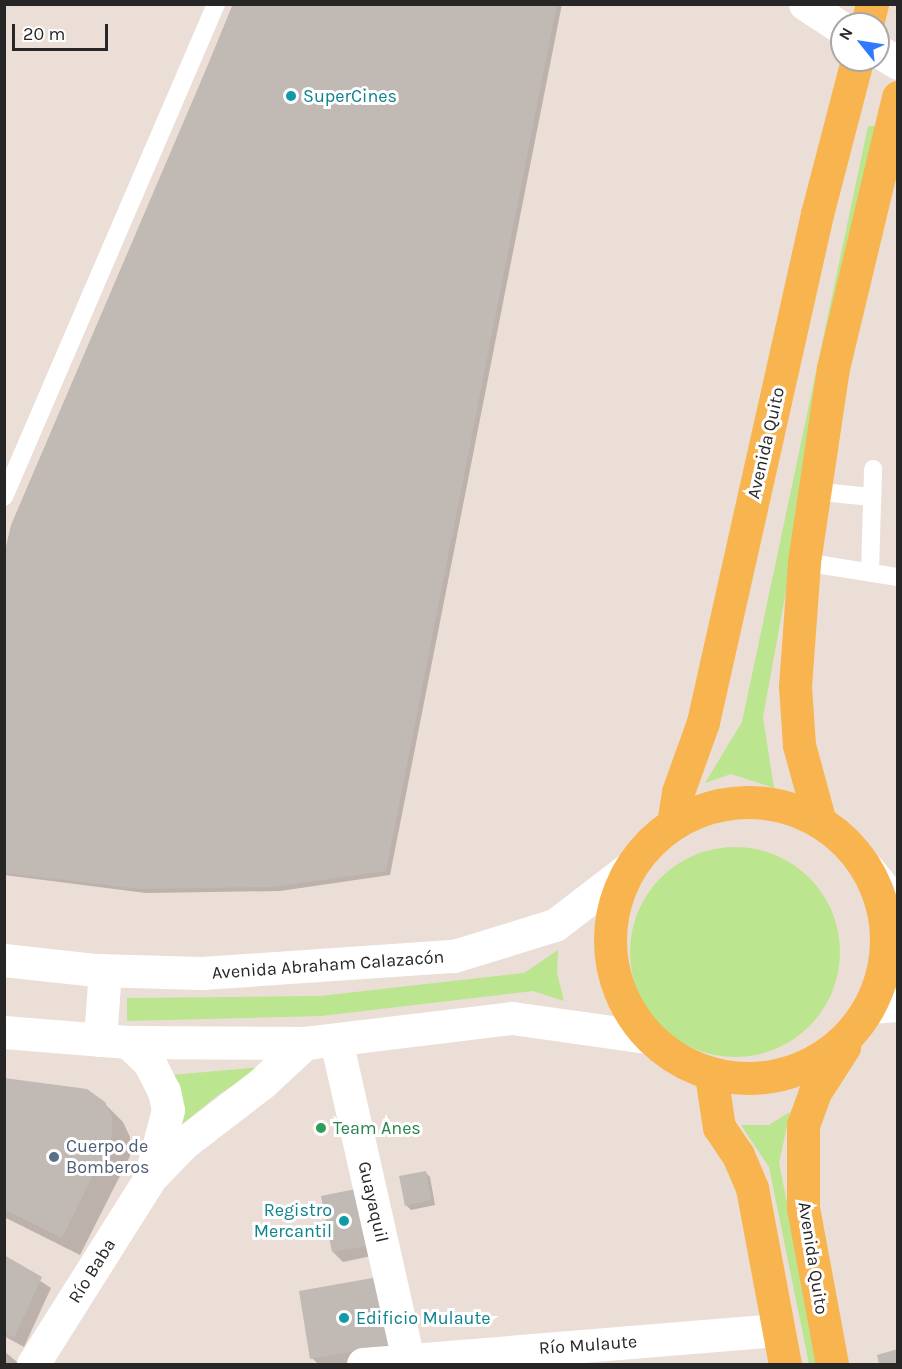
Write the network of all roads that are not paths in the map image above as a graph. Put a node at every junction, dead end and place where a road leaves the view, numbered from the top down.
1 (216, 4) edge
2 (805, 4) edge
3 (830, 20) edge
4 (854, 72) edge
5 (897, 97) edge
6 (890, 159) edge
7 (873, 469) dead end
8 (812, 491) junction
9 (4, 496) edge
10 (872, 496) junction
11 (804, 562) junction
12 (870, 572) junction
13 (897, 576) edge
14 (820, 822) junction
15 (673, 824) junction
16 (629, 868) junction
17 (867, 868) junction
18 (897, 900) edge
19 (4, 960) edge
20 (105, 970) junction
21 (876, 1011) edge
22 (4, 1032) edge
23 (648, 1037) junction
24 (114, 1041) junction
25 (320, 1041) junction
26 (711, 1075) junction
27 (150, 1178) junction
28 (778, 1330) junction
29 (409, 1362) edge
30 (33, 1365) edge
31 (363, 1365) edge
32 (785, 1365) edge
33 (832, 1365) edge

1 - 9 lane
2 - 3 street
4 - 15 main road, Avenida Quito
5 - 6 main road
6 - 8 main road
7 - 10 lane
8 - 10 lane
8 - 11 main road
10 - 12 lane
11 - 12 lane
11 - 14 main road
12 - 13 lane
14 - 15 main road
14 - 17 main road
15 - 16 main road
16 - 20 street, Avenida Abraham Calazacón
16 - 23 main road
17 - 18 street
17 - 21 main road
19 - 20 street, Avenida Abraham Calazacón
20 - 24 street
21 - 26 main road
21 - 33 main road, Avenida Quito
22 - 24 street
23 - 25 street
23 - 26 main road
24 - 25 street
24 - 27 street, Río Baba
25 - 27 street, Río Baba
25 - 29 street, Guayaquil
26 - 28 main road
27 - 30 street, Río Baba
28 - 29 street, Río Mulaute
28 - 32 main road
29 - 31 street, Río Mulaute

